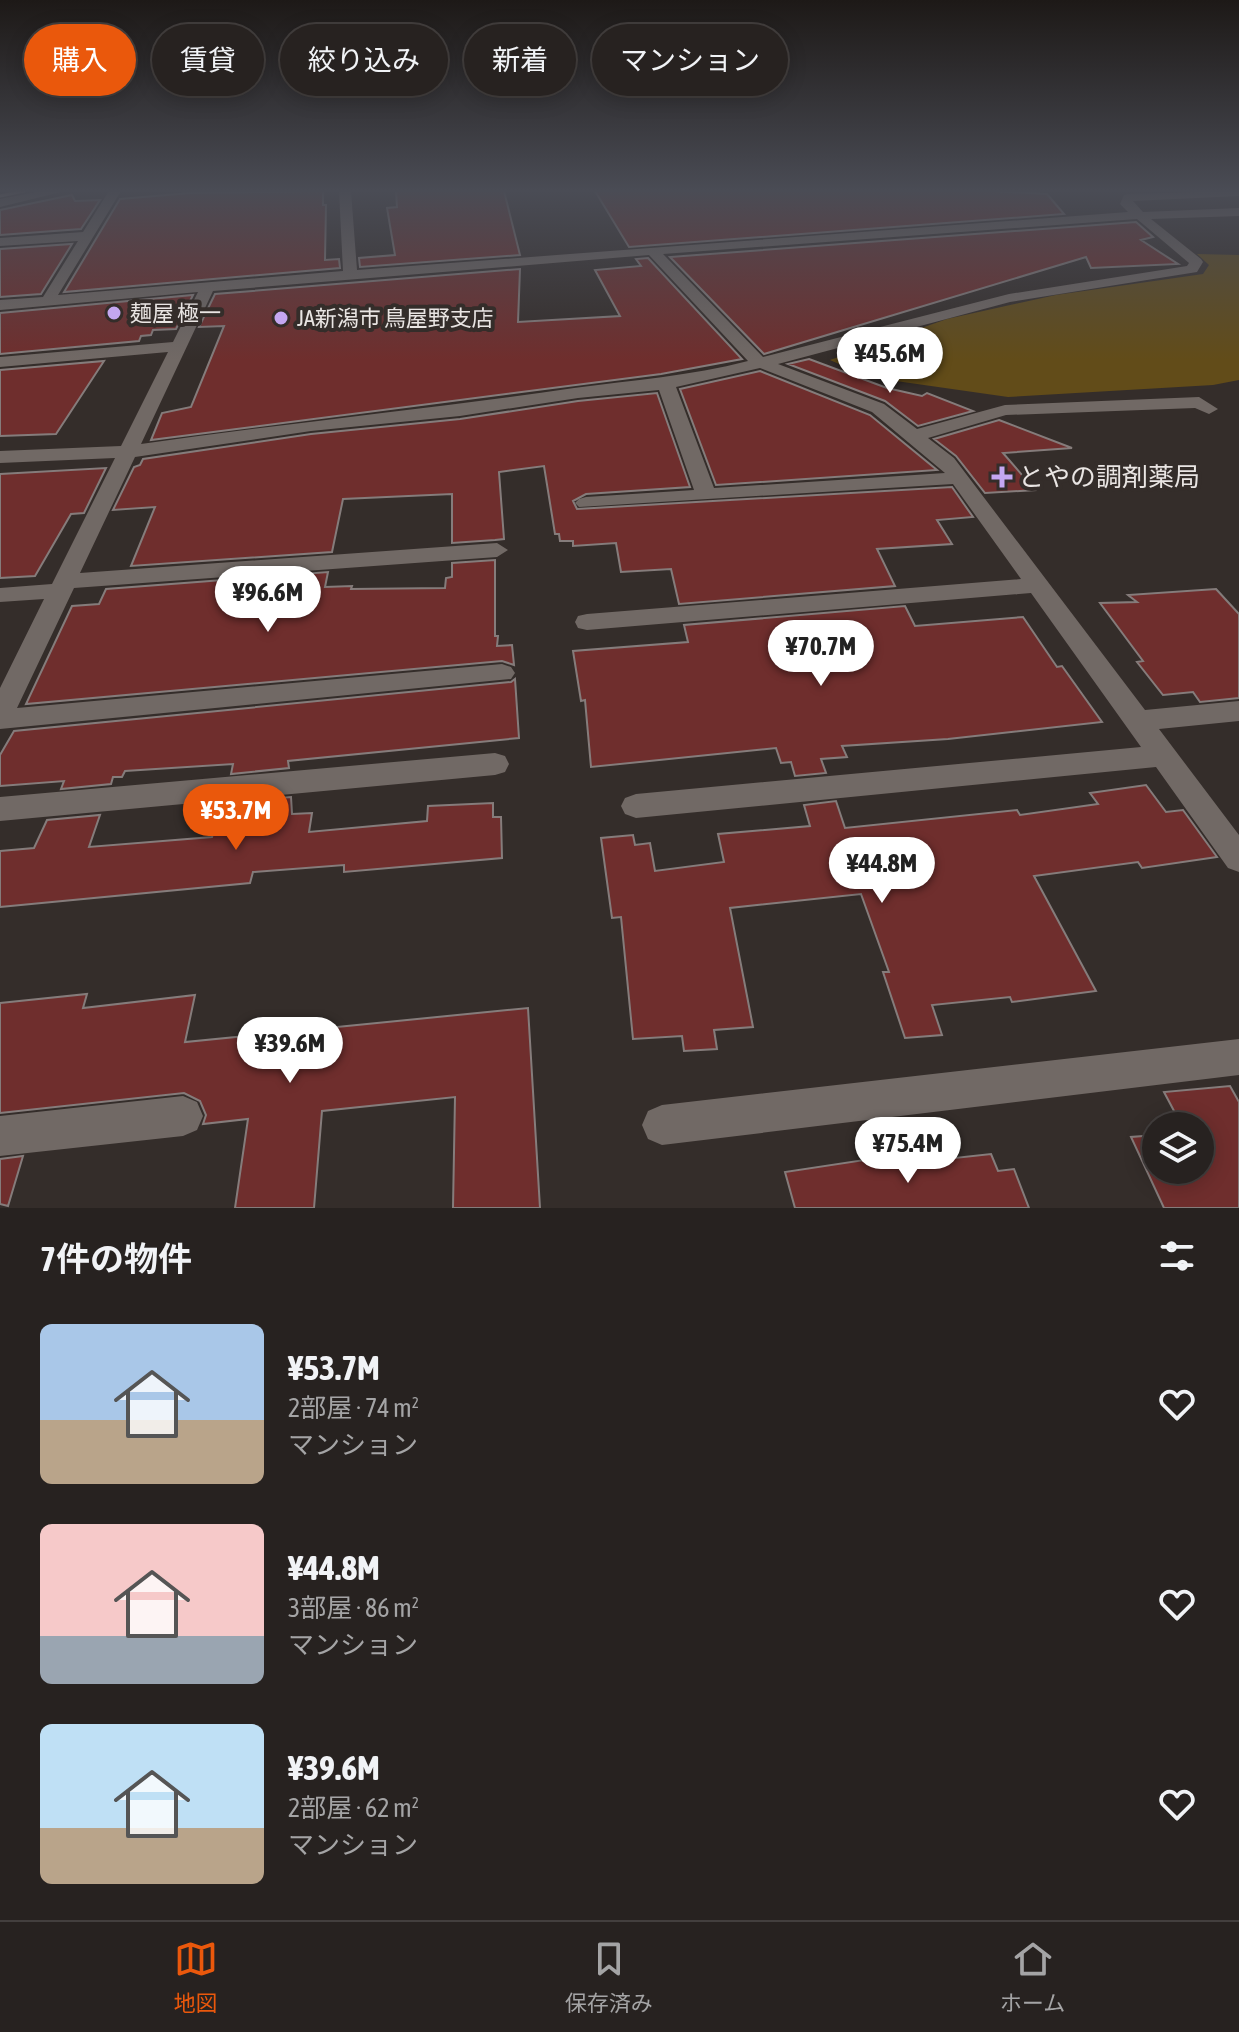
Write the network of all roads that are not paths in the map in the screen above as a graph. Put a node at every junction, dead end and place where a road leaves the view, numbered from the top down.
1 (81, 247) edge
2 (348, 247) edge
3 (700, 247) edge
4 (1178, 247) edge
5 (652, 251) junction
6 (350, 273) junction
7 (207, 288) junction
8 (48, 300) junction
9 (0, 305) edge
10 (179, 346) junction
11 (0, 362) edge
12 (758, 362) junction
13 (666, 384) junction
14 (1209, 409) dead end
15 (916, 435) junction
16 (129, 452) junction
17 (0, 457) edge
18 (959, 478) junction
19 (706, 495) junction
20 (586, 503) dead end
21 (497, 550) dead end
22 (1037, 585) junction
23 (63, 586) junction
24 (0, 595) edge
25 (587, 622) dead end
26 (502, 673) dead end
27 (1239, 711) edge
28 (0, 717) edge
29 (1138, 721) junction
30 (1163, 756) junction
31 (495, 764) dead end
32 (636, 806) dead end
33 (0, 809) edge
34 (1239, 859) edge
35 (1239, 1057) edge
36 (183, 1116) dead end
37 (662, 1125) dead end
38 (0, 1136) edge

1 - 8 street
2 - 6 street
3 - 5 street
4 - 12 street
5 - 6 street
5 - 12 street
6 - 7 street
7 - 8 street
7 - 10 street
8 - 9 street
10 - 11 street
10 - 16 street
12 - 13 street
12 - 15 street
13 - 16 street
13 - 19 street
14 - 15 street
15 - 18 street
16 - 17 street
16 - 23 street
18 - 19 street
18 - 22 street
19 - 20 street
21 - 23 street
22 - 25 street
22 - 29 street
23 - 24 street
23 - 28 street
26 - 28 street
27 - 29 street
29 - 30 street
30 - 32 street
30 - 34 street
31 - 33 street
35 - 37 street
36 - 38 street

